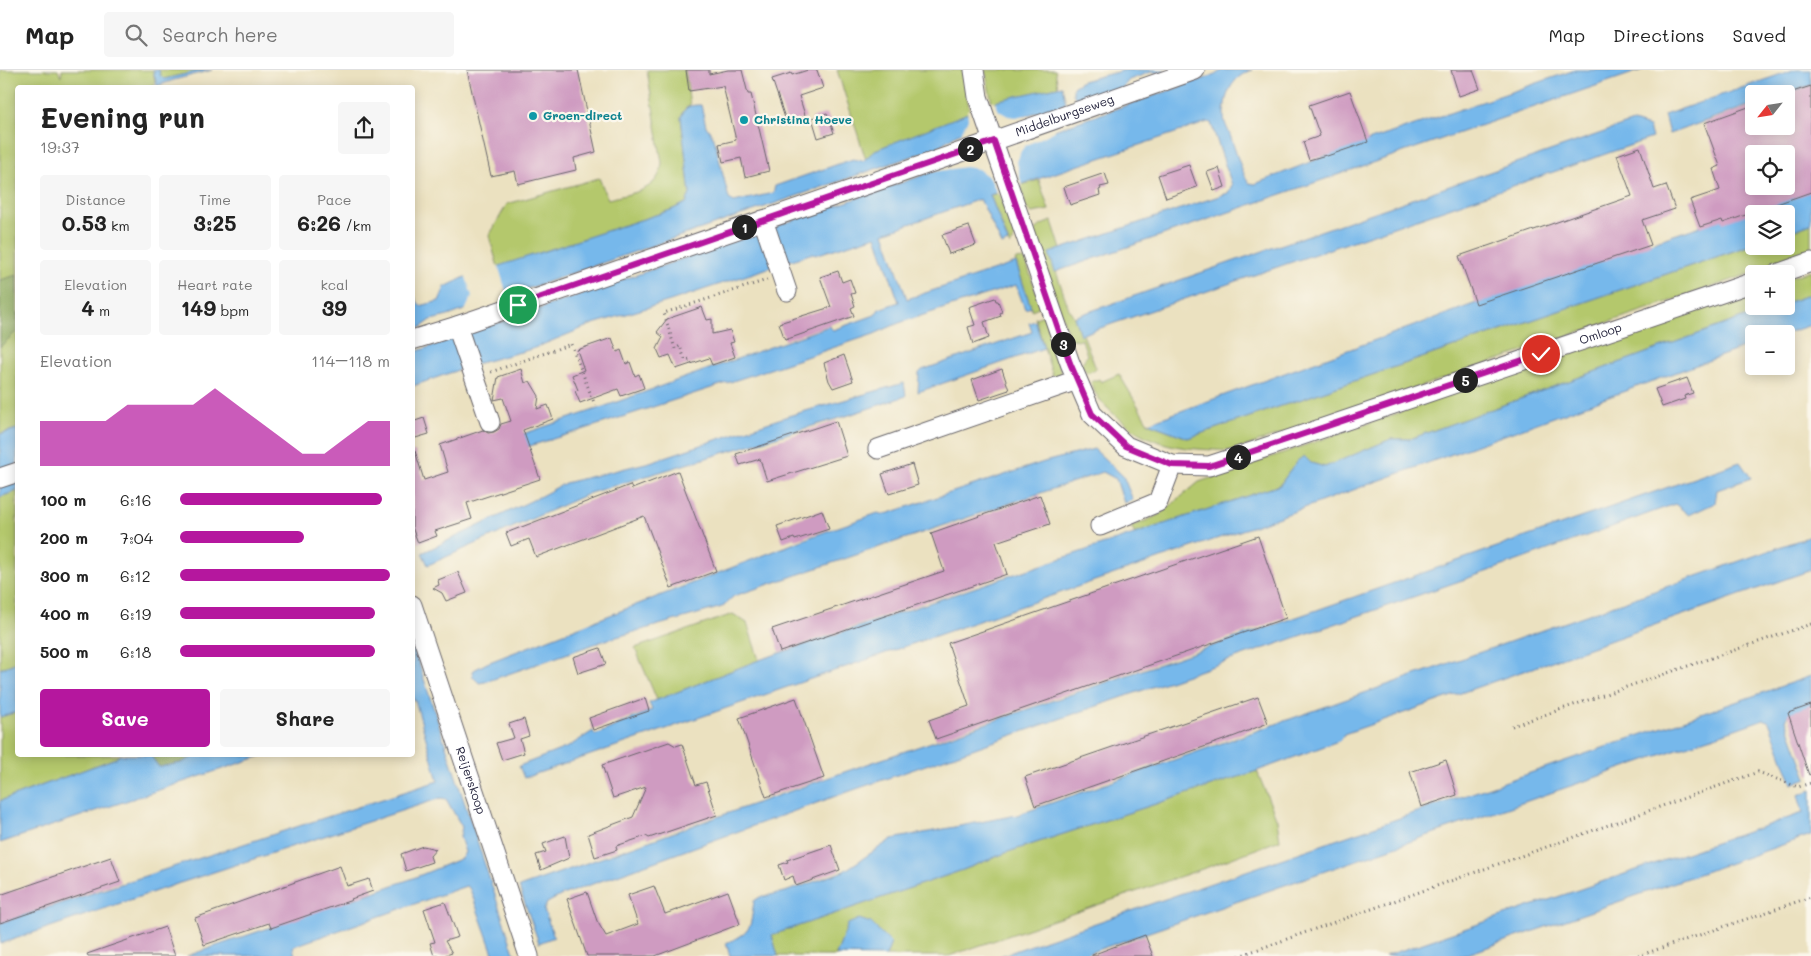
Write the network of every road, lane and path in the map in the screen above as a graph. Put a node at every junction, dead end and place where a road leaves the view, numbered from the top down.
1 (974, 70) edge
2 (1194, 70) edge
3 (993, 141) junction
4 (764, 220) junction
5 (1811, 262) edge
6 (1795, 268) edge
7 (783, 278) joint
8 (1745, 285) edge
9 (458, 330) junction
10 (415, 339) edge
11 (691, 363) dead end
12 (473, 376) junction
13 (1077, 380) junction
14 (595, 405) dead end
15 (490, 422) dead end
16 (878, 449) dead end
17 (1172, 465) junction
18 (15, 473) edge
19 (0, 478) edge
20 (1100, 526) dead end
21 (415, 614) edge
22 (1811, 624) edge
23 (1512, 726) dead end
24 (1811, 783) edge
25 (1811, 897) edge
26 (530, 956) edge
27 (1240, 956) edge
28 (1638, 956) edge

1 - 3 street, Omloop
2 - 3 street, Middelburgseweg
3 - 4 street, Middelburgseweg
3 - 13 street, Omloop
4 - 7 street
4 - 9 street, Middelburgseweg
5 - 6 street
7 - 11 path
8 - 17 street, Omloop
9 - 10 street, Middelburgseweg
9 - 12 street
12 - 14 path
12 - 15 street
13 - 16 street
13 - 17 street, Omloop
17 - 20 street
18 - 19 street
21 - 26 street, Reijerskoop
22 - 23 path
24 - 27 path
25 - 28 path

